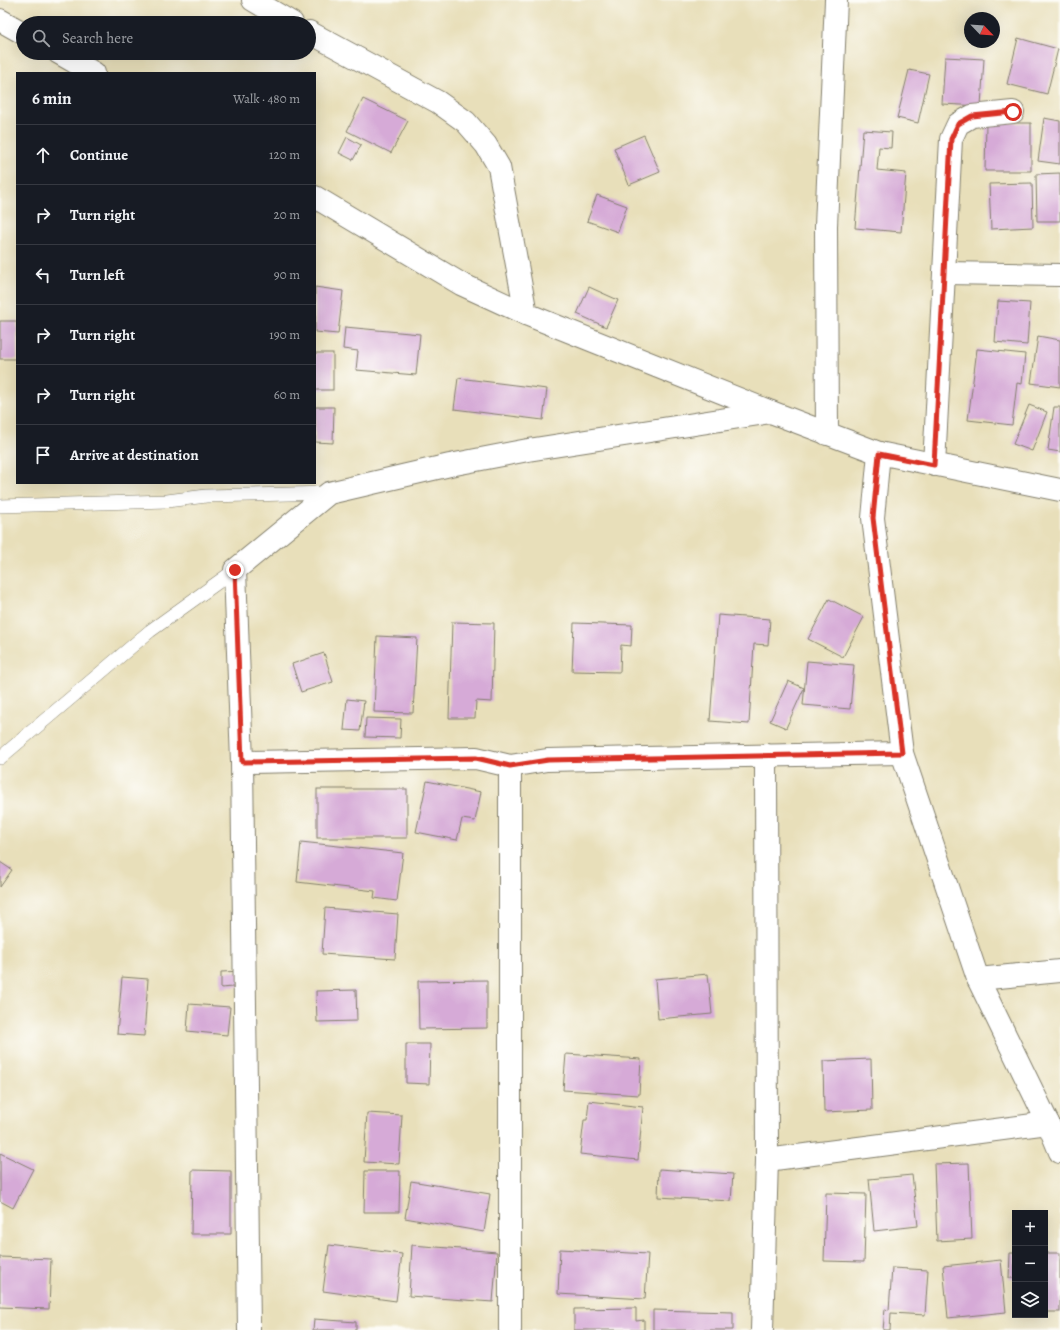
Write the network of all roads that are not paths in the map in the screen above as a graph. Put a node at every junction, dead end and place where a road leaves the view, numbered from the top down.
1 (253, 0) edge
2 (836, 0) edge
3 (280, 16) edge
4 (0, 20) edge
5 (16, 29) edge
6 (316, 36) edge
7 (71, 60) edge
8 (92, 72) edge
9 (1013, 112) dead end
10 (316, 198) edge
11 (944, 273) junction
12 (1060, 275) edge
13 (526, 314) junction
14 (771, 412) junction
15 (827, 434) junction
16 (879, 454) junction
17 (934, 465) junction
18 (1060, 490) edge
19 (329, 493) junction
20 (0, 506) edge
21 (235, 570) junction
22 (902, 753) junction
23 (766, 755) junction
24 (0, 758) edge
25 (242, 762) junction
26 (510, 766) junction
27 (1060, 971) edge
28 (978, 979) junction
29 (1048, 1123) junction
30 (1060, 1152) edge
31 (767, 1160) junction
32 (250, 1330) edge
33 (510, 1330) edge
34 (762, 1330) edge

1 - 3 street
2 - 15 street
4 - 5 street
6 - 13 street
7 - 8 street
9 - 11 street
10 - 13 street
11 - 12 street
11 - 17 street
13 - 14 street
14 - 15 street
14 - 19 street
15 - 16 street
16 - 17 street
16 - 22 street
17 - 18 street
19 - 20 lane
19 - 21 street
21 - 24 lane
21 - 25 street
22 - 23 street
22 - 28 street
23 - 26 street
23 - 31 street
25 - 26 street
25 - 32 street
26 - 33 street
27 - 28 street
28 - 29 street
29 - 30 street
29 - 31 street
31 - 34 street

